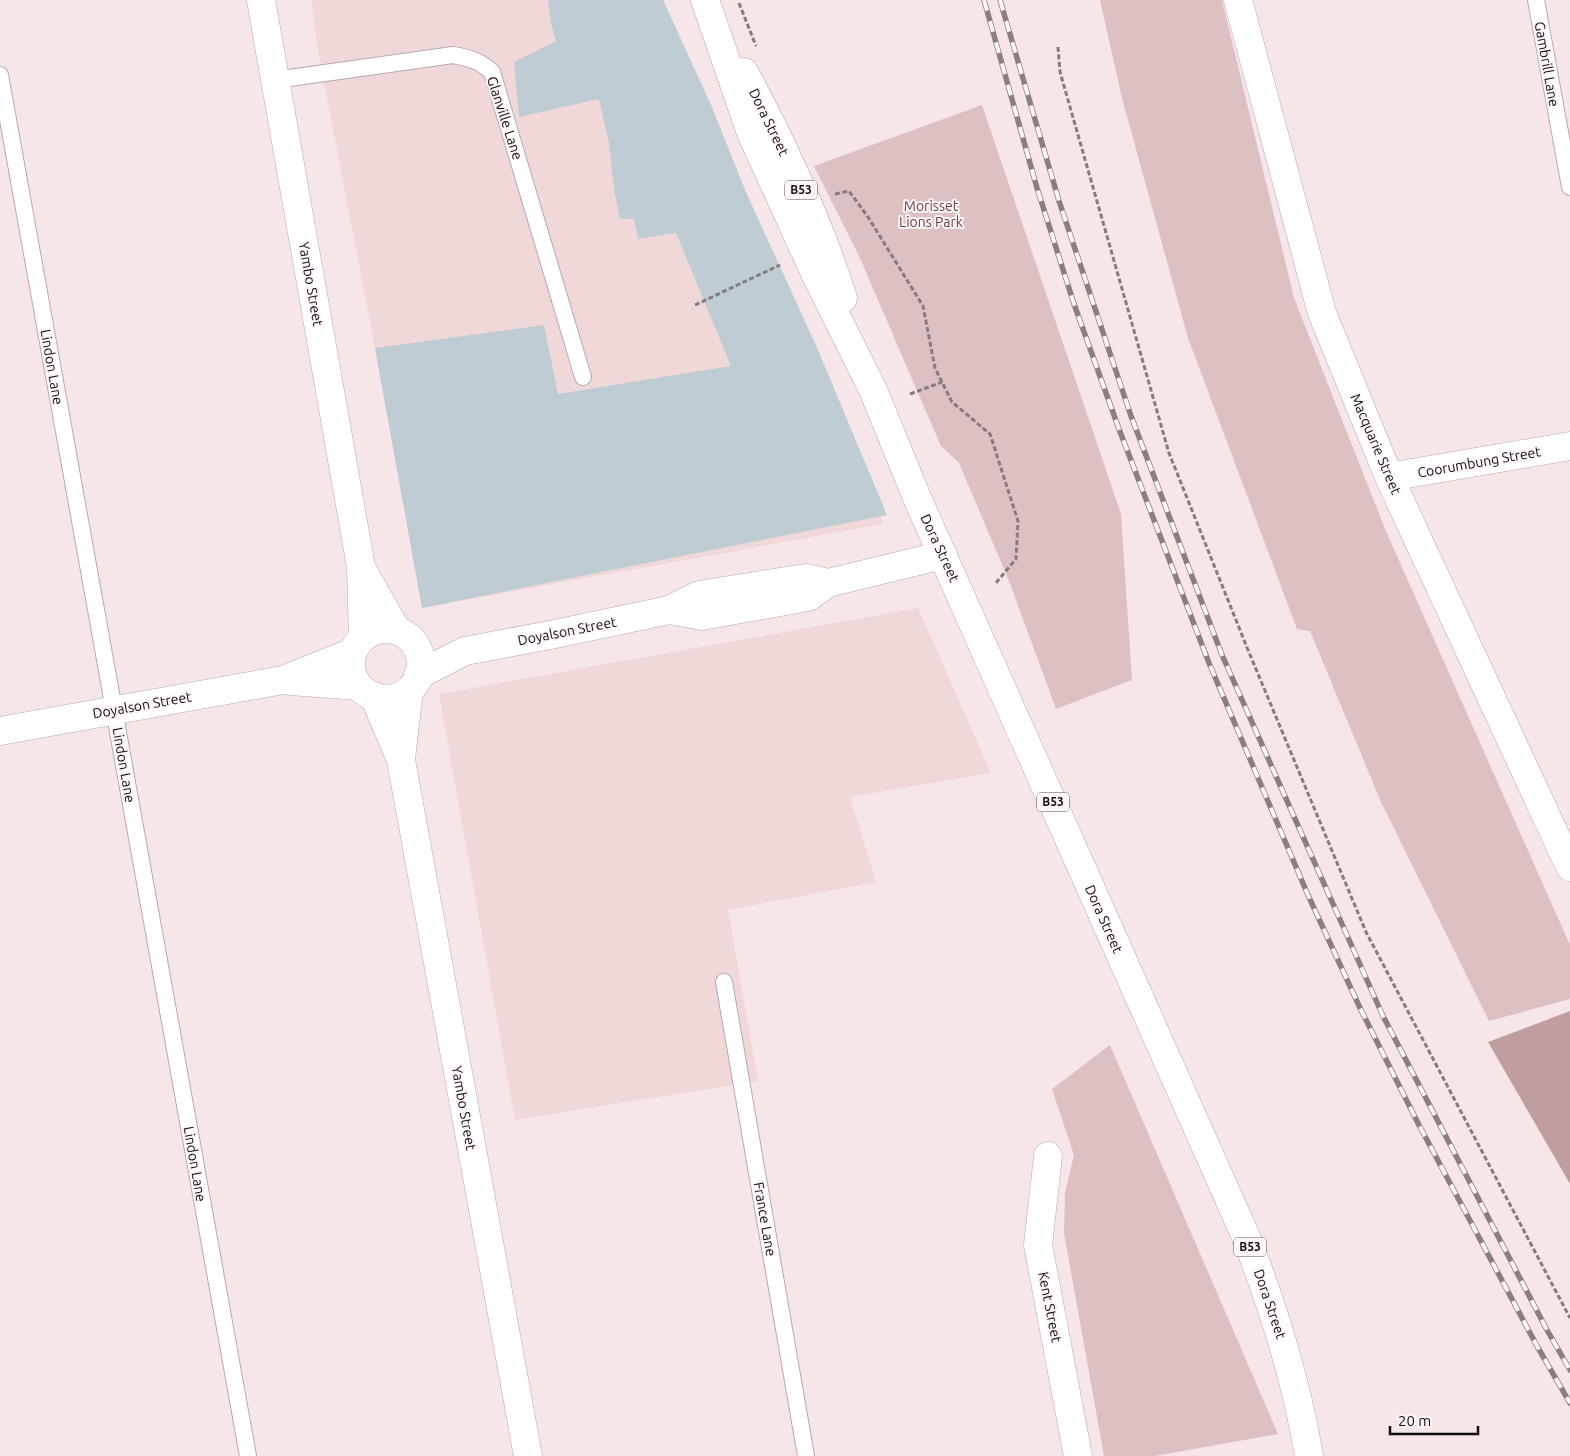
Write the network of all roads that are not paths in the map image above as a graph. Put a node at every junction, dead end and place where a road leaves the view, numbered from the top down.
1 (261, 0) edge
2 (706, 0) edge
3 (1238, 0) edge
4 (1536, 0) edge
5 (0, 75) edge
6 (275, 80) junction
7 (1570, 187) edge
8 (583, 377) dead end
9 (1570, 446) edge
10 (1389, 477) junction
11 (943, 555) junction
12 (361, 567) junction
13 (404, 636) junction
14 (358, 645) junction
15 (464, 651) junction
16 (283, 680) junction
17 (413, 682) junction
18 (367, 691) junction
19 (114, 710) junction
20 (0, 731) edge
21 (401, 760) junction
22 (1570, 867) edge
23 (724, 982) dead end
24 (1048, 1156) dead end
25 (248, 1456) edge
26 (528, 1456) edge
27 (806, 1456) edge
28 (1078, 1456) edge
29 (1309, 1456) edge

1 - 6 street, Yambo Street
2 - 11 street, Dora Street / B53
3 - 10 street, Macquarie Street
4 - 7 lane, Gambrill Lane
5 - 19 lane, Lindon Lane
6 - 8 lane, Glanville Lane
6 - 12 street, Yambo Street
9 - 10 street, Coorumbung Street
10 - 22 street, Macquarie Street
11 - 15 street, Doyalson Street
11 - 29 street, Dora Street / B53
12 - 13 street, Yambo Street
12 - 14 street, Yambo Street
13 - 14 street, Doyalson Street
13 - 15 street, Doyalson Street
13 - 17 street
14 - 16 street, Doyalson Street
14 - 18 street
15 - 17 street, Doyalson Street
16 - 18 street, Doyalson Street
16 - 19 street, Doyalson Street
17 - 18 street, Doyalson Street
17 - 21 street, Yambo Street
18 - 21 street, Yambo Street
19 - 20 street, Doyalson Street
19 - 25 lane, Lindon Lane
21 - 26 street, Yambo Street
23 - 27 lane, France Lane
24 - 28 street, Kent Street

